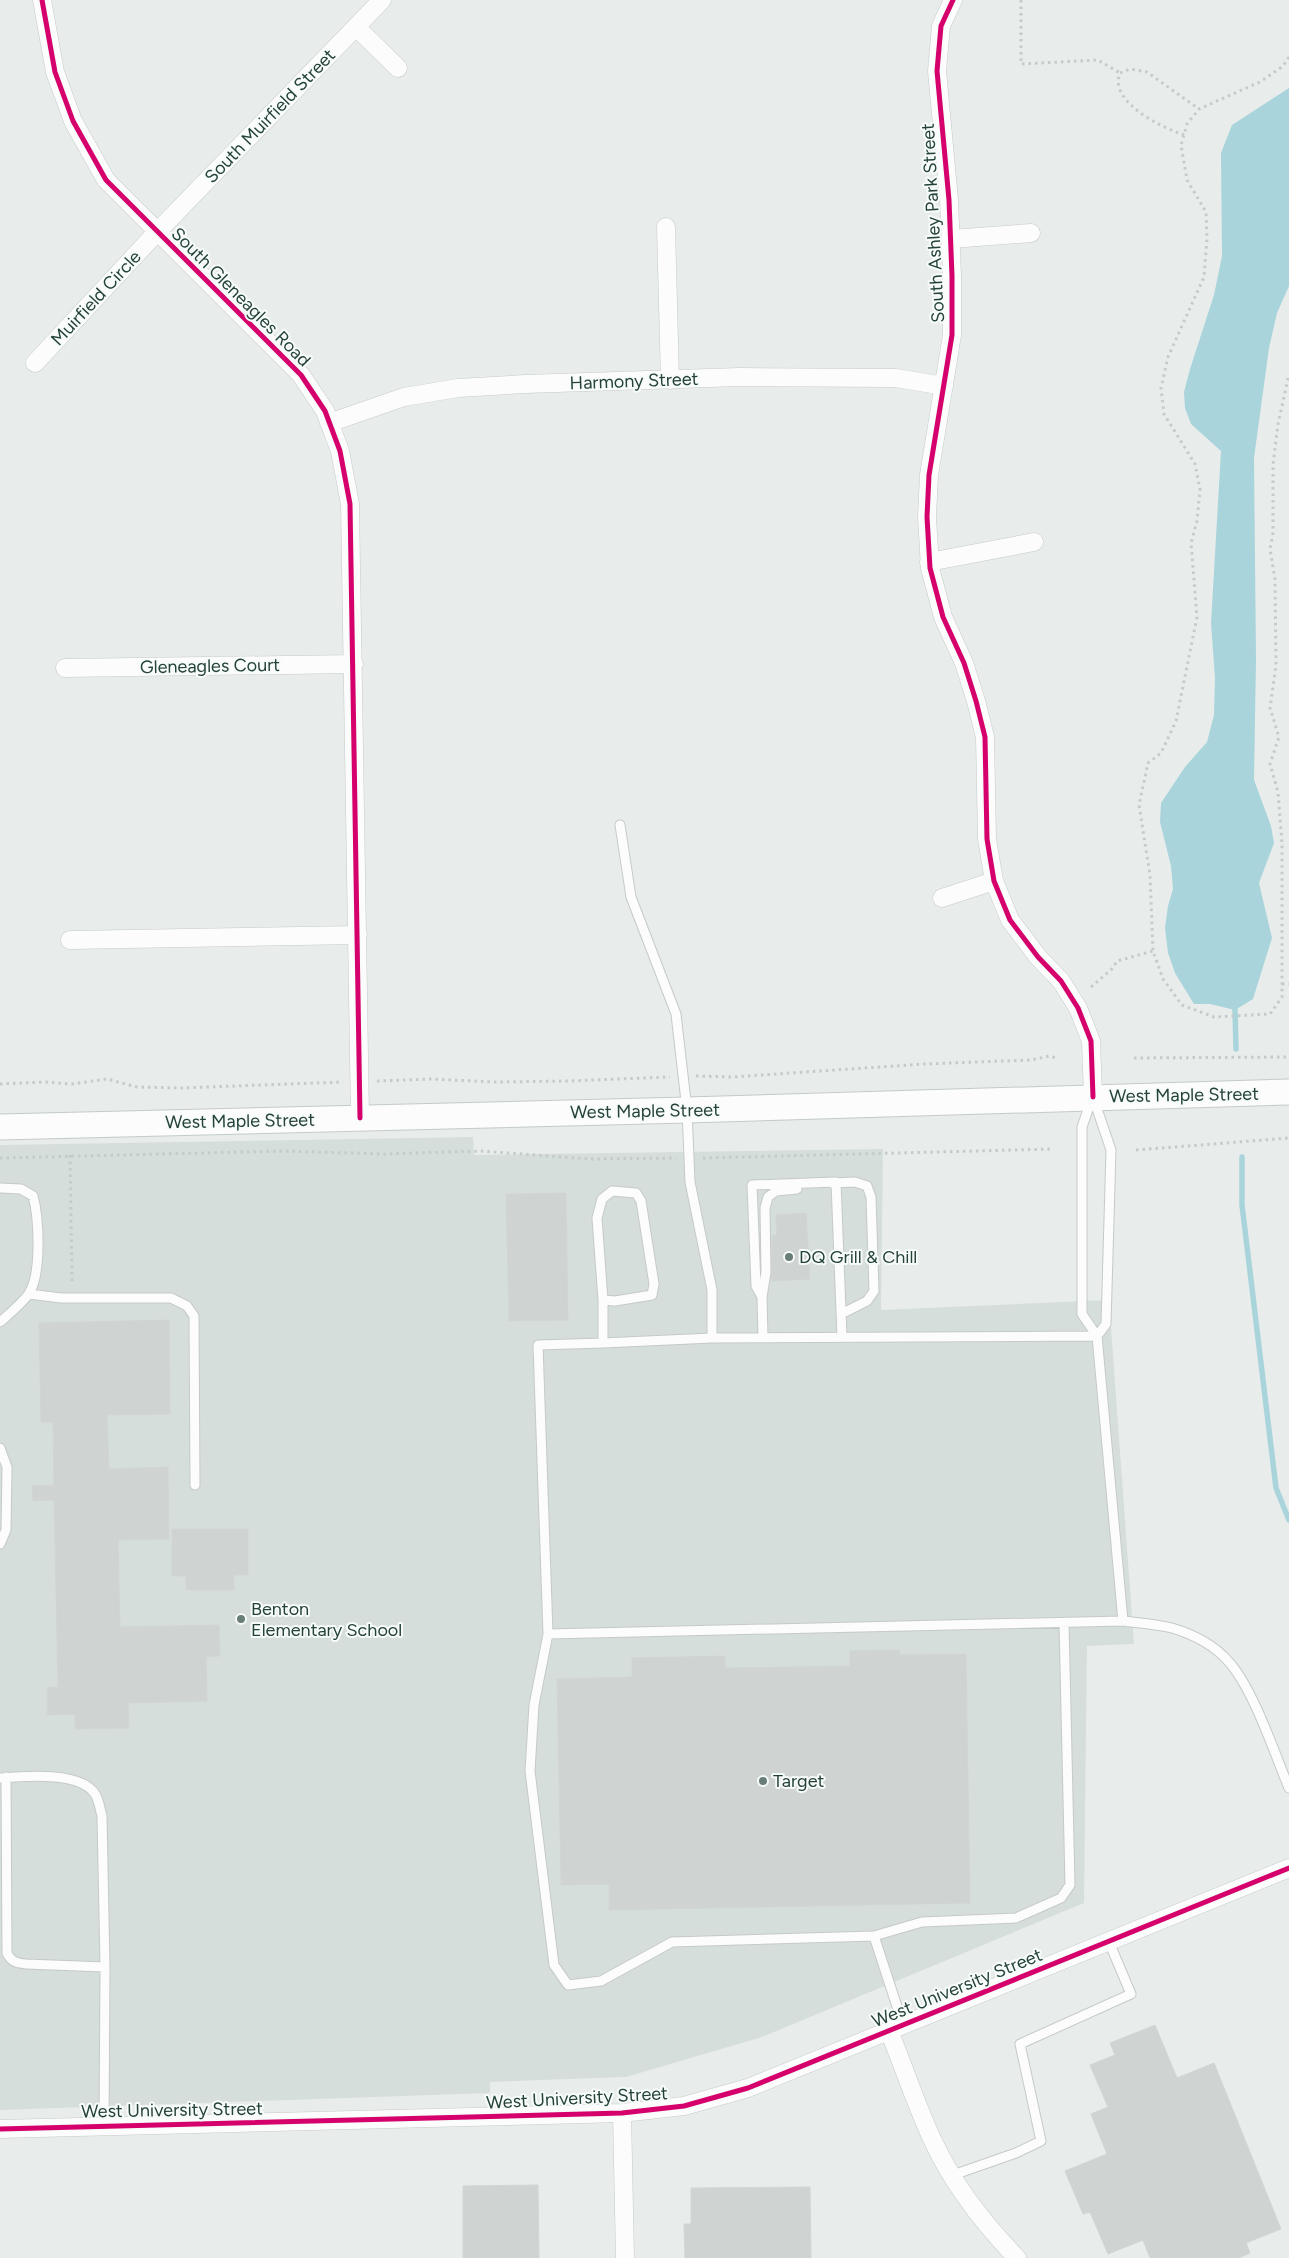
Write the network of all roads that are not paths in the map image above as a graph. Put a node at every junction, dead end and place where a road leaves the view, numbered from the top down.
1 (42, 0) edge
2 (382, 0) edge
3 (953, 0) edge
4 (356, 27) junction
5 (398, 68) dead end
6 (666, 227) dead end
7 (157, 232) junction
8 (1031, 233) dead end
9 (951, 239) junction
10 (36, 363) dead end
11 (670, 380) junction
12 (944, 386) junction
13 (329, 423) junction
14 (1034, 542) dead end
15 (929, 562) junction
16 (354, 664) junction
17 (65, 668) dead end
18 (620, 825) dead end
19 (994, 881) junction
20 (942, 898) dead end
21 (358, 935) junction
22 (70, 940) dead end
23 (1289, 1092) edge
24 (1093, 1097) junction
25 (687, 1110) junction
26 (360, 1118) junction
27 (0, 1127) edge
28 (836, 1182) junction
29 (0, 1188) edge
30 (29, 1294) junction
31 (762, 1297) junction
32 (602, 1300) junction
33 (842, 1314) junction
34 (0, 1322) edge
35 (1097, 1336) junction
36 (842, 1337) junction
37 (712, 1338) junction
38 (763, 1338) junction
39 (603, 1343) junction
40 (0, 1448) edge
41 (195, 1485) dead end
42 (0, 1544) edge
43 (1123, 1621) junction
44 (1064, 1623) junction
45 (548, 1634) junction
46 (3, 1778) edge
47 (1289, 1788) edge
48 (1289, 1868) edge
49 (874, 1936) junction
50 (1109, 1942) junction
51 (105, 1967) junction
52 (896, 2028) junction
53 (622, 2113) junction
54 (104, 2126) junction
55 (0, 2129) edge
56 (953, 2175) junction
57 (625, 2258) edge
58 (1017, 2258) edge

1 - 7 street, South Gleneagles Road
2 - 4 street, South Muirfield Street
3 - 9 street, South Ashley Park Street
4 - 5 street
4 - 7 street, South Muirfield Street
6 - 11 street
7 - 10 street, Muirfield Circle
7 - 13 street, South Gleneagles Road
8 - 9 street
9 - 12 street, South Ashley Park Street
11 - 12 street, Harmony Street
11 - 13 street, Harmony Street
12 - 15 street, South Ashley Park Street
13 - 16 street, South Gleneagles Road
14 - 15 street
15 - 19 street, South Ashley Park Street
16 - 17 street, Gleneagles Court
16 - 21 street, South Gleneagles Road
18 - 25 lane
19 - 20 street
19 - 24 street, South Ashley Park Street
21 - 22 street
21 - 26 street, South Gleneagles Road
23 - 24 main road, West Maple Street
24 - 25 main road, West Maple Street
24 - 35 lane
24 - 35 lane
25 - 26 main road, West Maple Street
25 - 37 lane
26 - 27 main road, West Maple Street
28 - 31 lane
28 - 31 lane
28 - 33 lane
28 - 33 lane
29 - 30 lane
30 - 34 lane
30 - 41 lane
31 - 38 lane
32 - 32 lane
32 - 39 lane
33 - 36 lane
35 - 36 lane
35 - 43 lane
36 - 38 lane
37 - 38 lane
37 - 39 lane
39 - 45 lane
40 - 42 lane
43 - 44 lane
43 - 47 lane
44 - 45 lane
44 - 49 lane
45 - 49 lane
46 - 51 lane
46 - 51 lane
48 - 50 street, West University Street
49 - 52 lane
50 - 52 street, West University Street
50 - 56 lane
51 - 54 lane
52 - 53 street, West University Street
52 - 56 street
53 - 54 street, West University Street
53 - 57 street
54 - 55 street, West University Street
56 - 58 street

